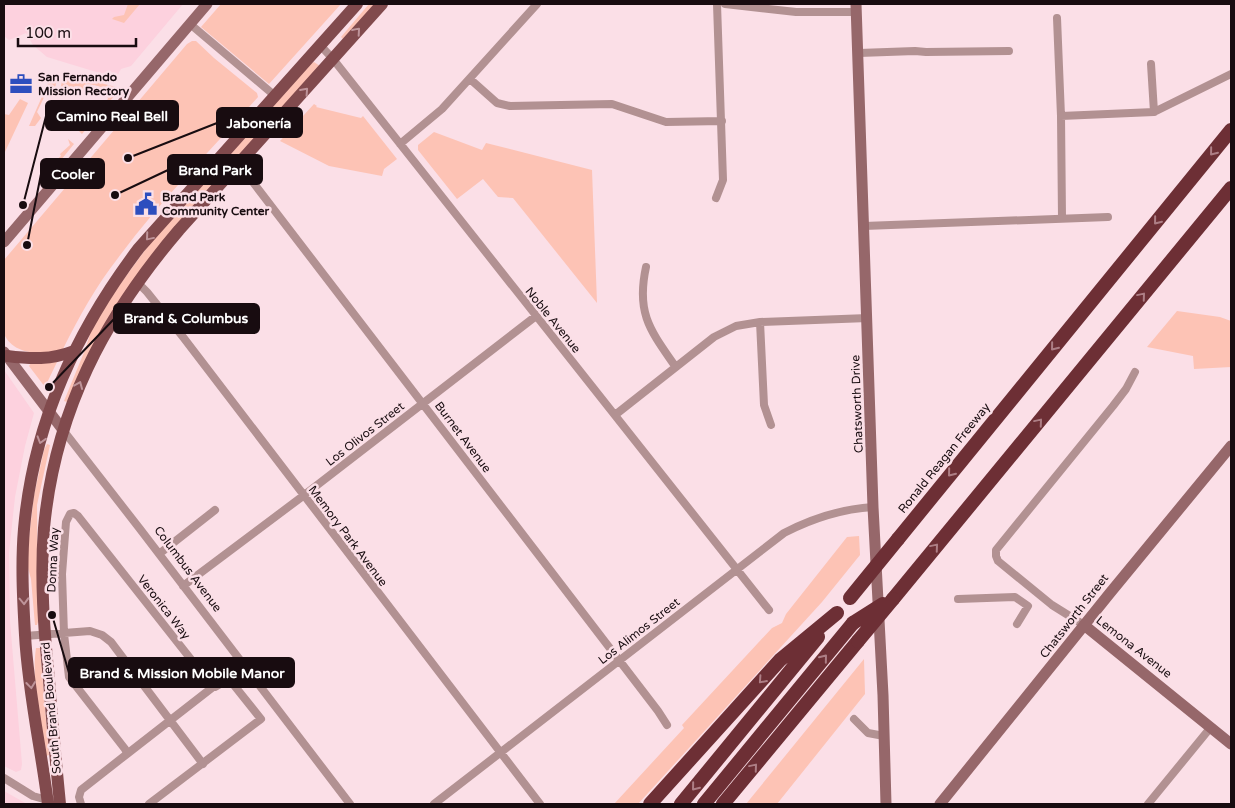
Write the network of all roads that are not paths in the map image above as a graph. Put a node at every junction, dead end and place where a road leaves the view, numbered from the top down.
1 (207, 4) edge
2 (357, 4) edge
3 (382, 4) edge
4 (537, 4) edge
5 (717, 4) edge
6 (725, 4) edge
7 (857, 8) edge
8 (1057, 18) dead end
9 (190, 24) junction
10 (320, 45) junction
11 (1009, 51) dead end
12 (859, 53) junction
13 (333, 59) junction
14 (1151, 64) dead end
15 (1231, 74) edge
16 (470, 79) junction
17 (274, 96) junction
18 (1154, 112) junction
19 (1062, 116) junction
20 (722, 121) junction
21 (1231, 130) edge
22 (400, 144) junction
23 (239, 164) junction
24 (1231, 188) edge
25 (716, 198) dead end
26 (1108, 217) dead end
27 (1062, 218) junction
28 (864, 226) junction
29 (4, 242) edge
30 (646, 267) dead end
31 (137, 282) junction
32 (536, 316) junction
33 (868, 318) junction
34 (760, 322) junction
35 (74, 352) junction
36 (6, 354) edge
37 (675, 366) junction
38 (1135, 372) dead end
39 (423, 404) junction
40 (50, 413) junction
41 (615, 415) junction
42 (771, 426) dead end
43 (63, 430) junction
44 (1231, 446) edge
45 (303, 496) junction
46 (873, 507) junction
47 (215, 510) dead end
48 (70, 514) joint
49 (159, 554) junction
50 (737, 570) junction
51 (183, 586) junction
52 (1038, 594) junction
53 (893, 599) junction
54 (958, 599) dead end
55 (1028, 606) junction
56 (769, 610) dead end
57 (838, 613) junction
58 (1017, 624) dead end
59 (1084, 626) junction
60 (64, 634) junction
61 (45, 635) junction
62 (25, 636) junction
63 (804, 654) junction
64 (619, 661) junction
65 (213, 687) junction
66 (854, 719) dead end
67 (171, 721) junction
68 (667, 725) dead end
69 (1211, 728) junction
70 (884, 736) junction
71 (1231, 744) edge
72 (501, 753) junction
73 (127, 754) junction
74 (203, 764) junction
75 (4, 778) edge
76 (47, 802) edge
77 (60, 804) edge
78 (81, 804) edge
79 (149, 804) edge
80 (350, 804) edge
81 (434, 804) edge
82 (540, 804) edge
83 (650, 804) edge
84 (681, 804) edge
85 (697, 804) edge
86 (704, 804) edge
87 (723, 804) edge
88 (886, 804) edge
89 (940, 804) edge
90 (1148, 804) edge

1 - 9 main road
2 - 10 main road, South Brand Boulevard
13 -> 3 main road, South Brand Boulevard
4 - 16 street
5 - 20 street
6 - 7 street
7 - 12 main road, Chatsworth Drive
8 - 19 street
9 - 17 street
9 - 29 main road
10 - 13 street, Noble Avenue
10 - 17 main road, South Brand Boulevard
11 - 12 street
12 - 28 main road, Chatsworth Drive
13 - 22 street, Noble Avenue
23 -> 13 main road, South Brand Boulevard
14 - 18 street
15 - 18 street
16 - 20 street
16 - 22 street
17 -> 35 main road, South Brand Boulevard
18 - 19 street
19 - 27 street
20 - 25 street
21 -> 57 highway, Ronald Reagan Freeway, bridge
22 - 32 street, Noble Avenue
23 - 31 main road, South Brand Boulevard
23 - 39 street, Burnet Avenue
53 -> 24 highway
26 - 27 street
27 - 28 street
28 - 33 main road, Chatsworth Drive
30 - 37 street
43 -> 31 main road, South Brand Boulevard
31 - 45 street, Memory Park Avenue
32 - 39 street, Los Olivos Street
32 - 41 street, Noble Avenue
33 - 34 street
33 - 46 main road, Chatsworth Drive
34 - 37 street
34 - 42 street
35 - 36 main road
35 - 40 main road, South Brand Boulevard
36 - 40 main road, Columbus Avenue
37 - 41 street
38 - 52 street, Lemona Avenue
39 - 45 street, Los Olivos Street
39 - 64 street, Burnet Avenue
40 - 43 main road, Columbus Avenue
40 -> 62 main road, South Brand Boulevard
41 - 50 street, Noble Avenue
43 - 49 street, Columbus Avenue
43 - 61 main road, South Brand Boulevard
44 - 59 main road, Chatsworth Street
45 - 51 street, Los Olivos Street
45 - 72 street, Memory Park Avenue
46 - 50 street, Los Alimos Street
46 - 70 main road, Chatsworth Drive
47 - 49 street
48 - 60 street, Donna Way
48 - 65 street, Veronica Way
49 - 51 street, Columbus Avenue
50 - 56 street, Noble Avenue
50 - 64 street, Los Alimos Street
51 - 80 street, Columbus Avenue
52 - 55 street
52 - 59 street, Lemona Avenue
86 -> 53 highway, bridge
87 -> 53 highway, bridge
54 - 55 street
55 - 58 street
57 - 63 highway, Ronald Reagan Freeway
57 -> 83 highway
59 - 69 main road, Lemona Avenue
59 - 89 main road, Chatsworth Street
60 - 61 street
60 - 67 street
60 - 73 street, Donna Way
61 - 62 street
61 - 77 main road, South Brand Boulevard
62 -> 76 main road, South Brand Boulevard
63 -> 84 highway, Ronald Reagan Freeway
63 - 85 highway
64 - 68 street, Burnet Avenue
64 - 72 street, Los Alimos Street
65 - 67 street
65 - 74 street
66 - 70 street
67 - 73 street
67 - 74 street
69 - 71 main road, Lemona Avenue
69 - 90 street
70 - 88 main road, Chatsworth Drive
72 - 81 street, Los Alimos Street
72 - 82 street, Memory Park Avenue
73 - 78 street
74 - 79 street
75 - 76 street

